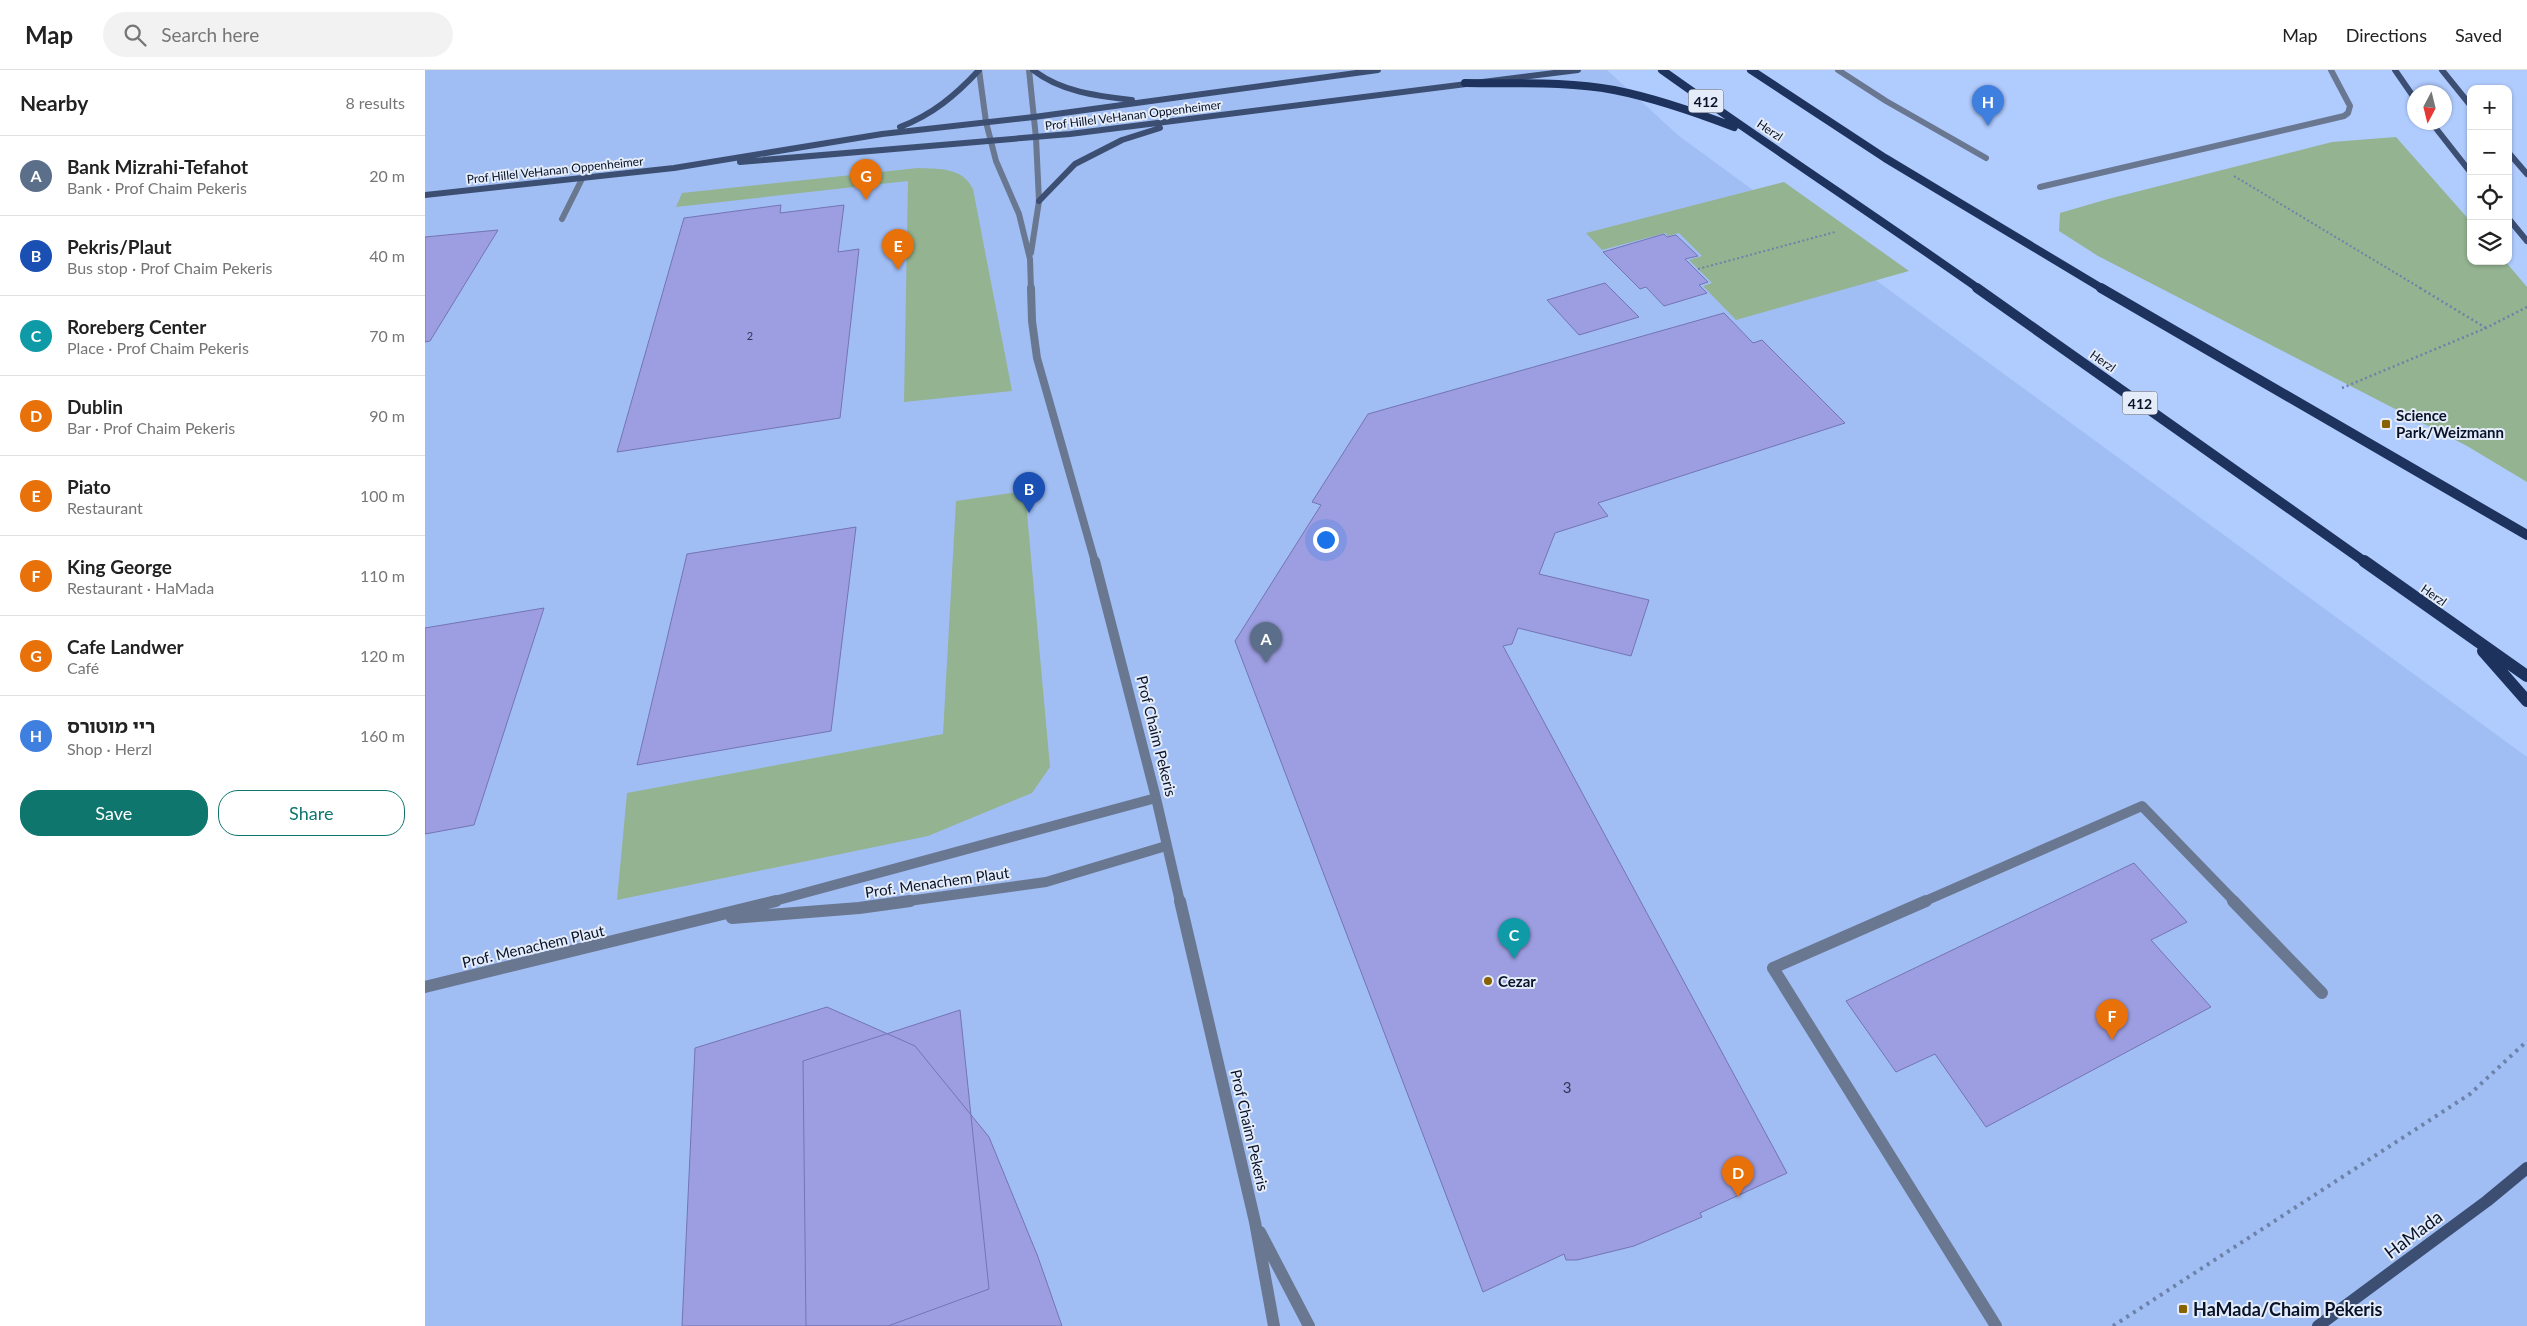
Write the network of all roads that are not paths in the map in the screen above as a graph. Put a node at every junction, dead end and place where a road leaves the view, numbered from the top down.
1 (979, 70) edge
2 (1029, 70) edge
3 (1033, 70) edge
4 (1378, 70) edge
5 (1578, 70) edge
6 (1662, 70) edge
7 (1751, 70) edge
8 (1838, 70) edge
9 (2331, 70) edge
10 (2395, 70) edge
11 (2442, 70) edge
12 (1465, 83) junction
13 (2407, 87) edge
14 (1151, 101) junction
15 (2467, 101) edge
16 (1034, 117) junction
17 (1190, 119) junction
18 (985, 122) junction
19 (2437, 130) edge
20 (1750, 133) junction
21 (882, 134) junction
22 (1036, 138) junction
23 (992, 142) junction
24 (2512, 157) edge
25 (1987, 158) dead end
26 (688, 166) junction
27 (2467, 167) edge
28 (2527, 174) edge
29 (582, 179) junction
30 (2040, 188) dead end
31 (425, 195) edge
32 (1039, 200) junction
33 (562, 219) dead end
34 (2510, 220) edge
35 (2527, 241) edge
36 (1030, 259) junction
37 (2527, 535) edge
38 (2468, 634) junction
39 (2527, 676) edge
40 (2527, 701) edge
41 (1156, 798) junction
42 (1166, 846) junction
43 (706, 920) junction
44 (425, 987) edge
45 (2322, 994) dead end
46 (2527, 1168) edge
47 (1255, 1222) junction
48 (1274, 1326) edge
49 (1309, 1326) edge
50 (1996, 1326) edge
51 (2318, 1326) edge

1 - 18 street, Prof Chaim Pekeris
1 - 21 street
2 - 16 street, Prof Chaim Pekeris
3 - 14 street
4 - 14 street, Prof Hillel VeHanan Oppenheimer
5 - 12 street, Prof Hillel VeHanan Oppenheimer
6 - 20 main road, Herzl / 412
7 - 37 main road
8 - 25 street
9 - 30 street
10 - 13 street
11 - 15 street
12 - 17 street, Prof Hillel VeHanan Oppenheimer
12 - 20 main road
14 - 16 street, Prof Hillel VeHanan Oppenheimer
16 - 18 street, Prof Hillel VeHanan Oppenheimer
16 - 22 street, Prof Chaim Pekeris
17 - 22 street, Prof Hillel VeHanan Oppenheimer
17 - 32 street
18 - 21 street, Prof Hillel VeHanan Oppenheimer
18 - 23 street, Prof Chaim Pekeris
19 - 27 street
20 - 38 main road, Herzl / 412
21 - 26 street, Prof Hillel VeHanan Oppenheimer
22 - 23 street, Prof Hillel VeHanan Oppenheimer
22 - 32 street, Prof Chaim Pekeris
23 - 26 street, Prof Hillel VeHanan Oppenheimer
23 - 36 street, Prof Chaim Pekeris
24 - 28 street
26 - 29 street, Prof Hillel VeHanan Oppenheimer
29 - 31 street, Prof Hillel VeHanan Oppenheimer
29 - 33 street
32 - 36 street, Prof Chaim Pekeris
34 - 35 street
36 - 41 street, Prof Chaim Pekeris
38 - 39 main road, Herzl / 412
38 - 40 main road
41 - 42 street, Prof Chaim Pekeris
41 - 43 street, Prof. Menachem Plaut
42 - 43 street, Prof. Menachem Plaut
42 - 47 street, Prof Chaim Pekeris
43 - 44 street, Prof. Menachem Plaut
45 - 50 street
46 - 51 street, HaMada
47 - 48 street, Prof Chaim Pekeris
47 - 49 street, Prof Chaim Pekeris

